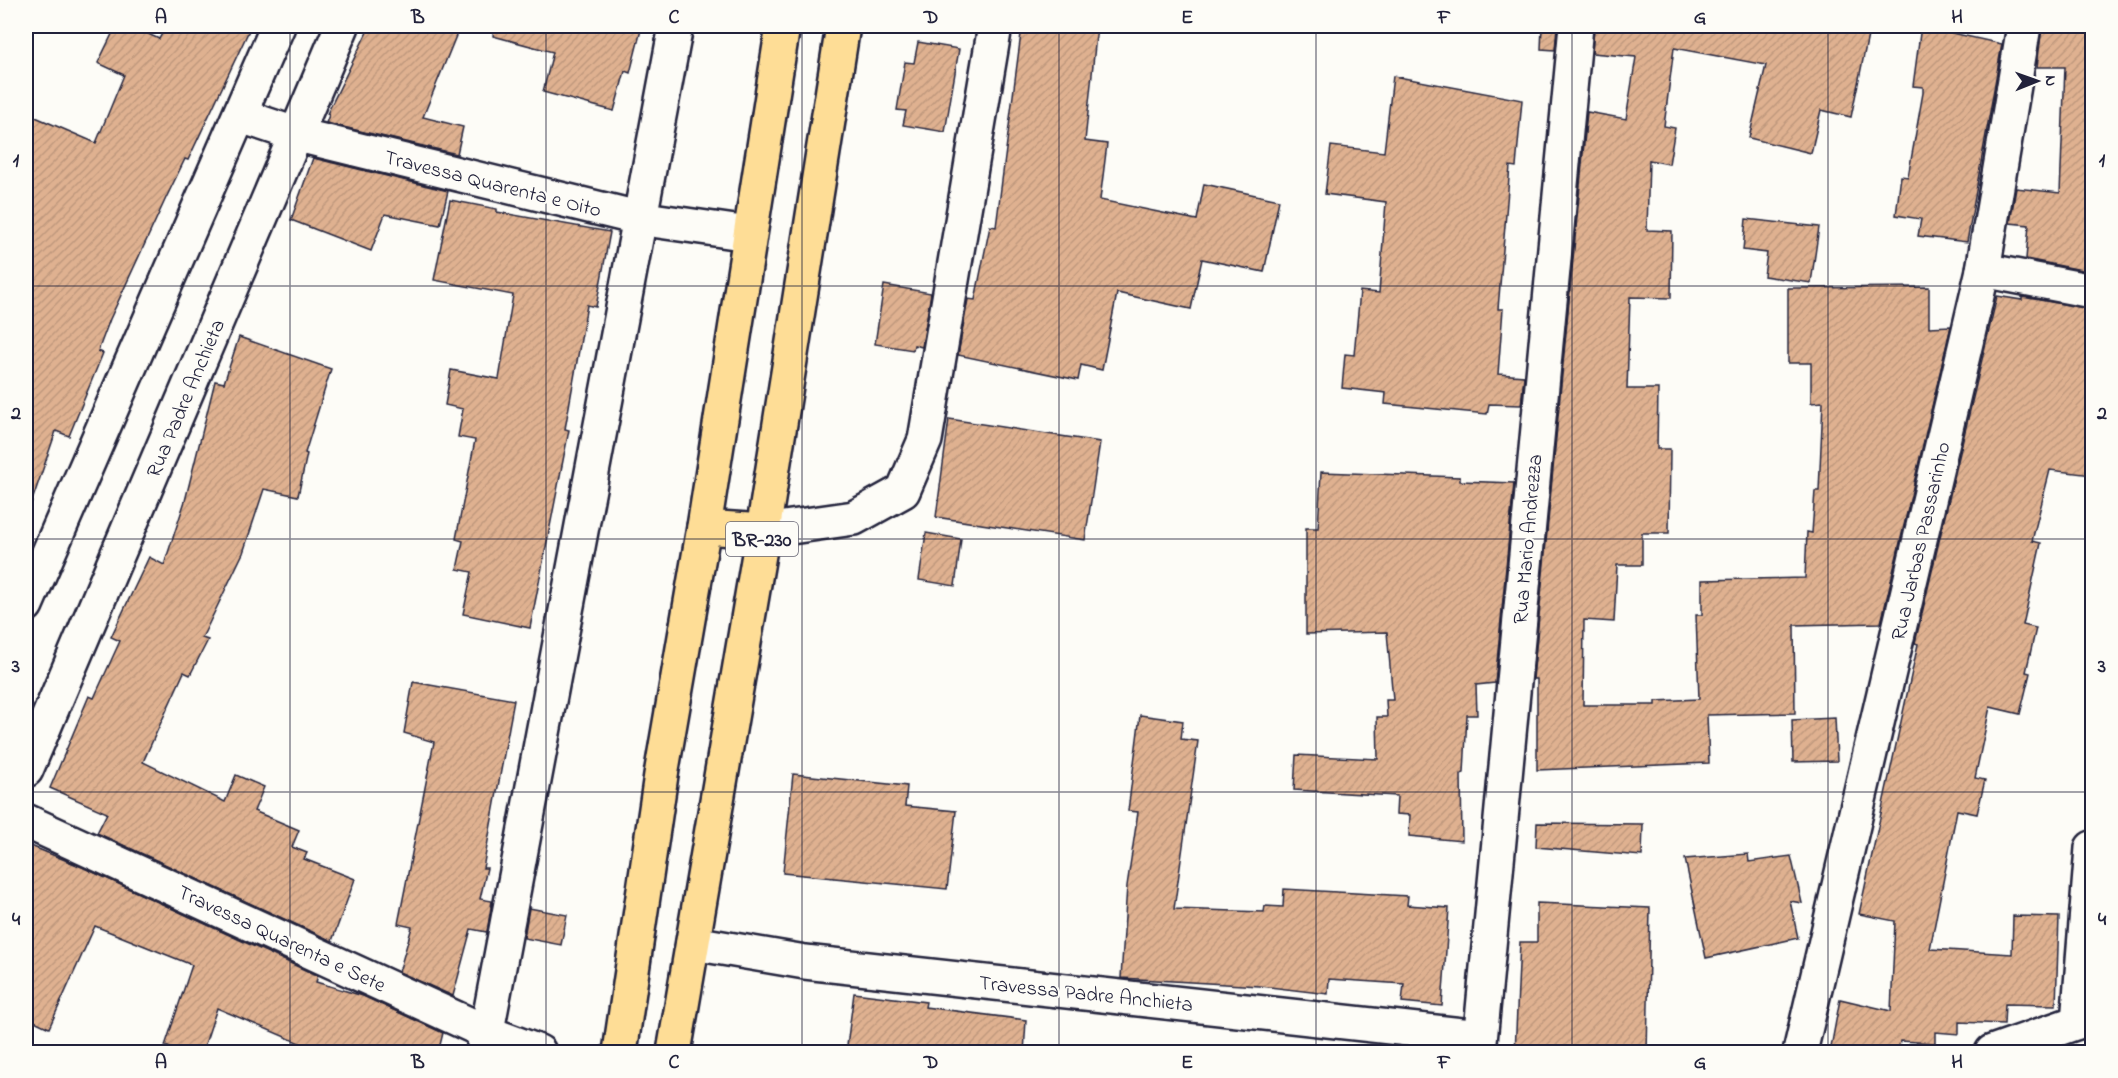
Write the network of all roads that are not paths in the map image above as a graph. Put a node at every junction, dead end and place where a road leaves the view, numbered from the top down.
1 (278, 26) edge
2 (342, 26) edge
3 (676, 26) edge
4 (783, 26) edge
5 (843, 26) edge
6 (995, 26) edge
7 (1576, 26) edge
8 (2024, 26) edge
9 (241, 116) junction
10 (298, 135) junction
11 (638, 218) junction
12 (749, 234) junction
13 (1983, 270) junction
14 (2092, 291) edge
15 (704, 527) junction
16 (763, 531) junction
17 (26, 605) edge
18 (26, 770) edge
19 (26, 821) edge
20 (2092, 848) edge
21 (693, 943) junction
22 (2085, 1019) edge
23 (485, 1042) edge
24 (1480, 1045) edge
25 (540, 1053) edge
26 (620, 1053) edge
27 (674, 1053) edge
28 (1800, 1053) edge
29 (1992, 1053) edge

1 - 9 street
2 - 10 street, Rua Padre Anchieta
3 - 11 street
4 - 12 main road, BR-230
5 - 16 main road, BR-230
6 - 16 street
7 - 24 street, Rua Mario Andrezza
8 - 13 street, Rua Jarbas Passarinho
9 - 10 street, Travessa Quarenta e Oito
9 - 17 street
10 - 11 street, Travessa Quarenta e Oito
10 - 18 street, Rua Padre Anchieta
11 - 12 street, Travessa Quarenta e Oito
11 - 23 street
12 - 15 main road, BR-230
13 - 14 street
13 - 28 street, Rua Jarbas Passarinho
15 - 16 main road
15 - 26 main road, BR-230
16 - 21 main road, BR-230
19 - 23 street, Travessa Quarenta e Sete
20 - 22 street
21 - 24 street, Travessa Padre Anchieta
21 - 27 main road, BR-230
22 - 29 street
23 - 25 street, Travessa Quarenta e Sete

